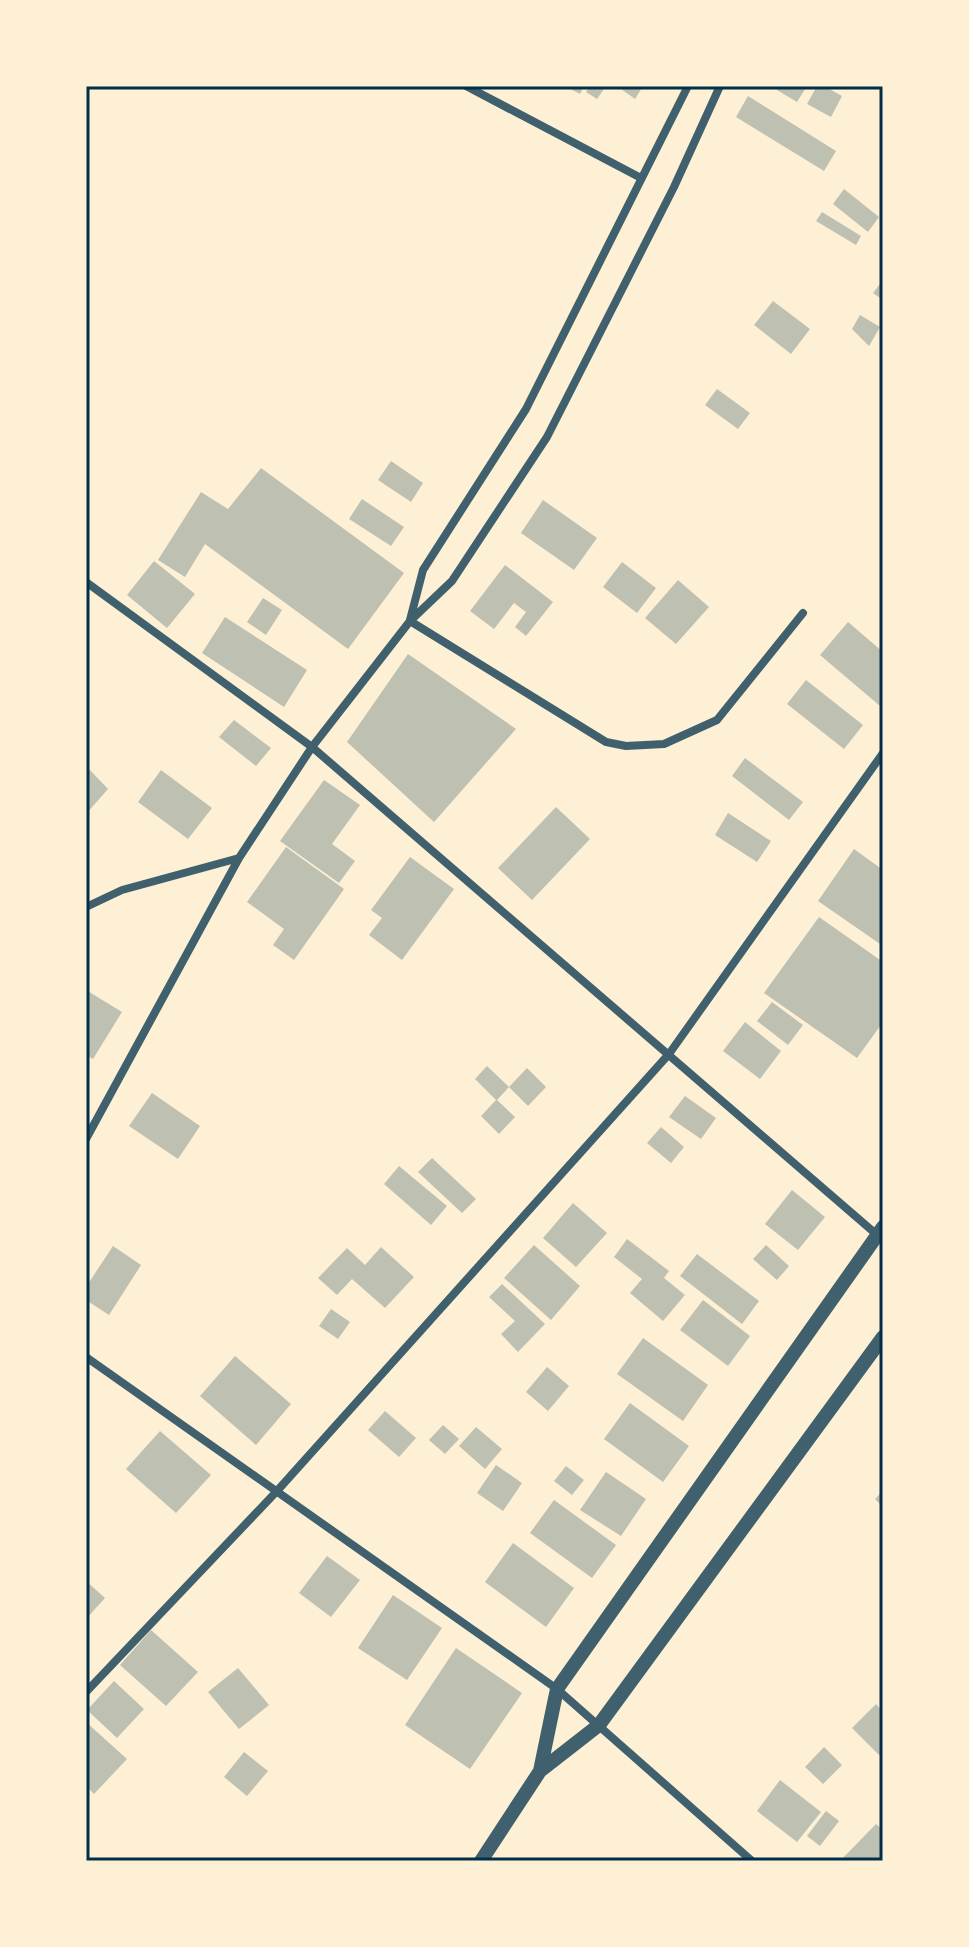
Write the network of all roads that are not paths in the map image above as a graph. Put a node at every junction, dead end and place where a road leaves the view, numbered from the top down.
1 (466, 86) edge
2 (688, 86) edge
3 (720, 86) edge
4 (641, 178) junction
5 (86, 582) edge
6 (803, 613) dead end
7 (410, 621) junction
8 (312, 747) junction
9 (883, 753) edge
10 (239, 858) junction
11 (86, 907) edge
12 (669, 1054) junction
13 (86, 1139) edge
14 (881, 1234) edge
15 (883, 1337) edge
16 (86, 1357) edge
17 (277, 1491) junction
18 (557, 1689) junction
19 (86, 1692) edge
20 (599, 1725) junction
21 (540, 1771) junction
22 (481, 1861) edge
23 (752, 1861) edge

1 - 4 street
2 - 4 street
3 - 7 street
4 - 7 street
5 - 8 street
6 - 7 street
7 - 8 street
8 - 10 street
8 - 12 street
9 - 12 street
10 - 11 street
10 - 13 street
12 - 14 street
12 - 17 street
14 - 18 street
15 - 20 street
16 - 17 street
17 - 18 street
17 - 19 street
18 - 20 street
18 - 21 street
20 - 21 street
20 - 23 street
21 - 22 street

